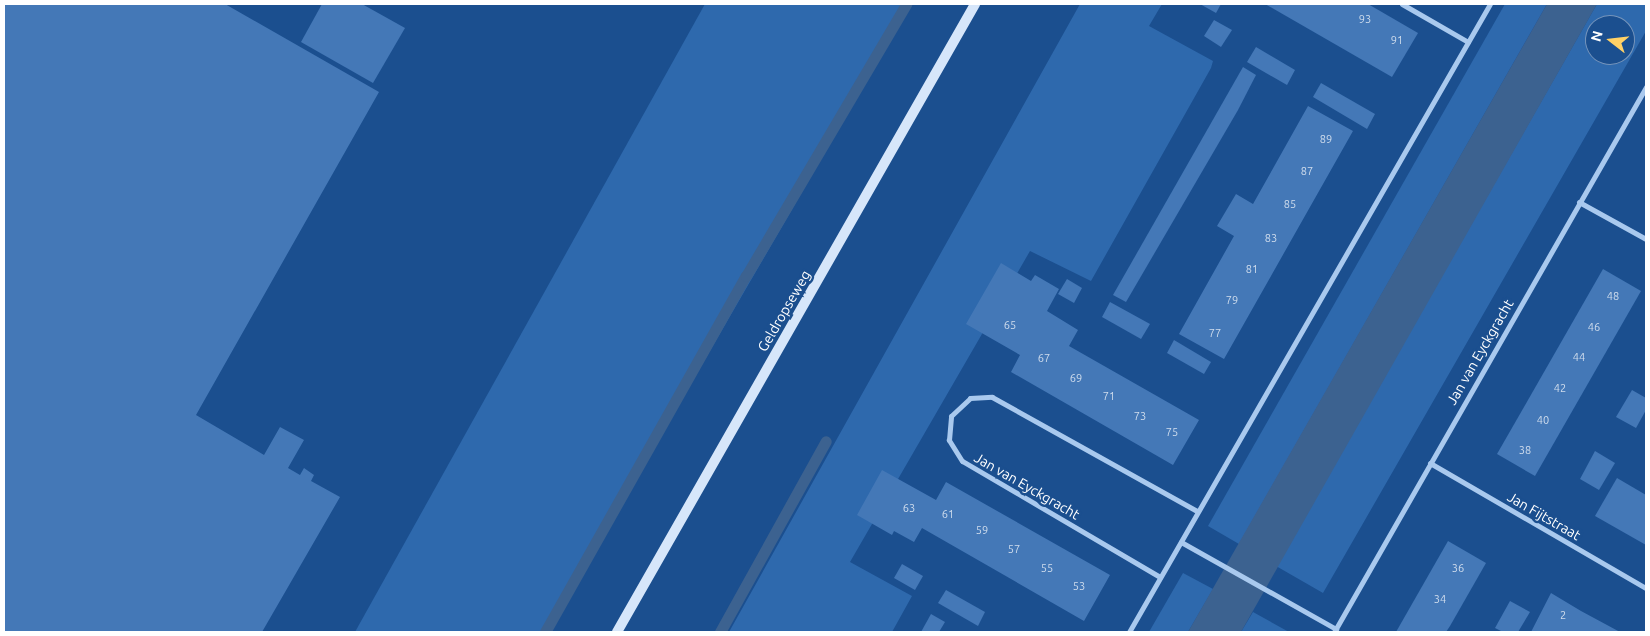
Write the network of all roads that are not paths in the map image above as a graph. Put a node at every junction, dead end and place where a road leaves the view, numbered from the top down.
1 (975, 4) edge
2 (1402, 4) edge
3 (1490, 4) edge
4 (1468, 42) junction
5 (1646, 87) edge
6 (1580, 202) junction
7 (1646, 239) edge
8 (1430, 463) junction
9 (1197, 512) junction
10 (1181, 542) junction
11 (1160, 577) junction
12 (1646, 588) edge
13 (1335, 631) edge
14 (617, 632) edge
15 (1129, 632) edge

1 - 14 main road, Geldropseweg
2 - 4 street
3 - 4 street
4 - 9 street
5 - 6 street, Jan van Eyckgracht
6 - 7 street
6 - 8 street, Jan van Eyckgracht
8 - 12 street, Jan Fijtstraat
8 - 13 street, Jan van Eyckgracht
9 - 10 street
9 - 11 street, Jan van Eyckgracht
10 - 11 street
10 - 13 street, Jan van Eyckgracht
11 - 15 street

